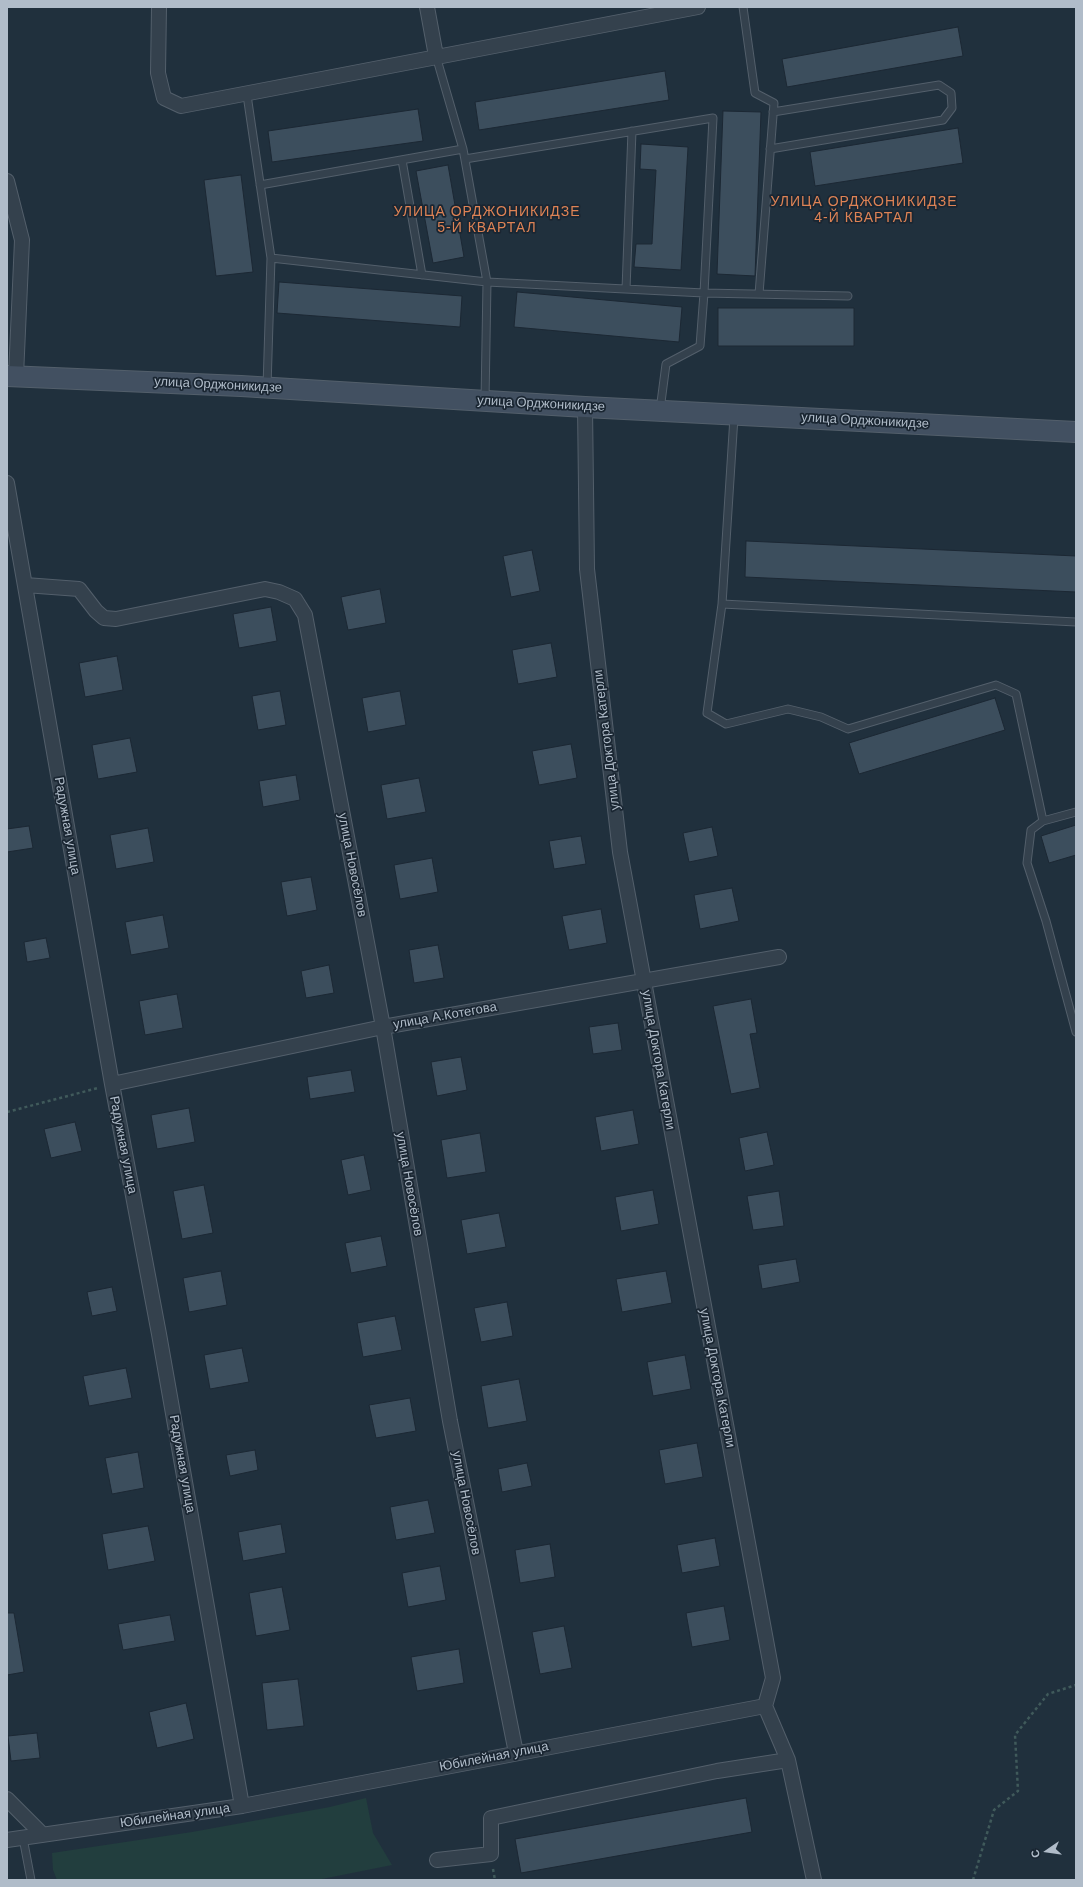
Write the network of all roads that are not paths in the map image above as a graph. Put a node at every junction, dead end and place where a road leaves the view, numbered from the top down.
1 (159, 7) edge
2 (427, 7) edge
3 (698, 7) edge
4 (743, 7) edge
5 (436, 56) junction
6 (247, 95) junction
7 (773, 112) junction
8 (632, 131) junction
9 (464, 149) junction
10 (770, 149) junction
11 (465, 159) junction
12 (402, 160) junction
13 (7, 181) edge
14 (260, 185) junction
15 (271, 258) junction
16 (422, 275) junction
17 (487, 282) junction
18 (626, 289) junction
19 (704, 293) junction
20 (759, 294) junction
21 (848, 296) dead end
22 (12, 376) edge
23 (267, 387) junction
24 (485, 401) junction
25 (585, 407) junction
26 (660, 410) junction
27 (734, 413) junction
28 (1076, 432) edge
29 (7, 484) edge
30 (25, 585) junction
31 (722, 604) junction
32 (1076, 622) edge
33 (1076, 812) edge
34 (1043, 821) junction
35 (779, 957) dead end
36 (644, 980) junction
37 (383, 1027) junction
38 (1076, 1031) edge
39 (112, 1084) junction
40 (765, 1706) junction
41 (516, 1753) junction
42 (788, 1760) junction
43 (7, 1799) edge
44 (242, 1806) junction
45 (43, 1835) junction
46 (23, 1838) junction
47 (7, 1840) edge
48 (437, 1860) dead end
49 (31, 1880) edge
50 (814, 1880) edge

1 - 6 street
2 - 5 street
3 - 5 street
4 - 7 lane
5 - 6 street
5 - 9 lane
6 - 14 lane
7 - 10 lane
7 - 10 lane
8 - 11 lane
8 - 18 lane
8 - 19 lane
9 - 11 lane
9 - 12 lane
10 - 20 lane
11 - 17 lane
12 - 14 lane
12 - 16 lane
13 - 22 street
14 - 15 lane
15 - 16 lane
15 - 23 lane
16 - 17 lane
17 - 18 lane
17 - 24 lane
18 - 19 lane
19 - 20 lane
19 - 26 lane
20 - 21 lane
22 - 23 main road, улица Орджоникидзе
23 - 24 main road, улица Орджоникидзе
24 - 25 main road, улица Орджоникидзе
25 - 26 main road, улица Орджоникидзе
25 - 36 street, улица Доктора Катерли
26 - 27 main road, улица Орджоникидзе
27 - 28 main road, улица Орджоникидзе
27 - 31 lane
29 - 30 street, Радужная улица
30 - 37 street, улица Новосёлов
30 - 39 street, Радужная улица
31 - 32 lane
31 - 34 lane
33 - 34 lane
34 - 38 lane
35 - 36 street, улица А.Котегова
36 - 37 street, улица А.Котегова
36 - 40 street, улица Доктора Катерли
37 - 39 street, улица А.Котегова
37 - 41 street, улица Новосёлов
39 - 44 street, Радужная улица
40 - 41 street, Юбилейная улица
40 - 42 street
41 - 44 street, Юбилейная улица
42 - 48 street
42 - 50 street
43 - 45 street
44 - 45 street, Юбилейная улица
45 - 46 street, Юбилейная улица
46 - 47 street, Юбилейная улица
46 - 49 lane

